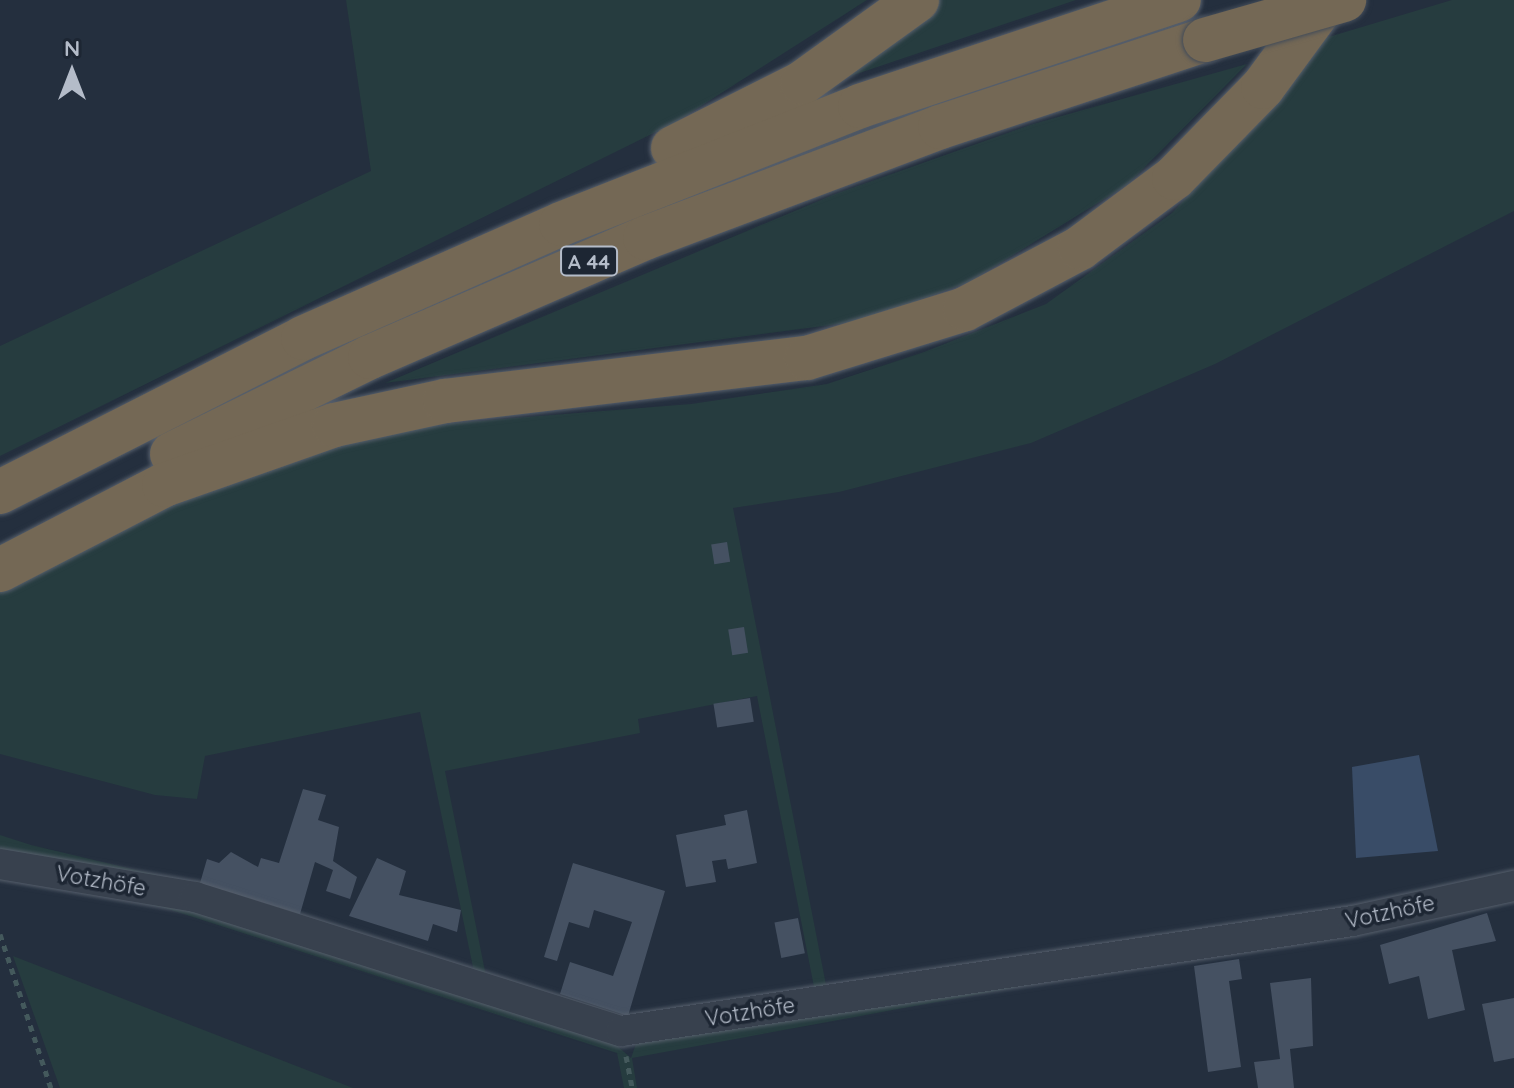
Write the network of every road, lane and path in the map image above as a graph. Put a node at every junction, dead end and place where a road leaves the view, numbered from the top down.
1 (917, 0) edge
2 (1179, 0) edge
3 (1327, 0) edge
4 (1344, 0) edge
5 (303, 338) junction
6 (0, 492) edge
7 (0, 544) edge
8 (0, 570) edge
9 (0, 864) edge
10 (1514, 886) edge
11 (0, 934) edge
12 (51, 1088) edge

1 - 5 highway
2 - 5 highway, A 44
3 - 8 highway
4 - 7 highway, A 44, bridge
5 - 6 highway, A 44
9 - 10 street, Votzhöfe
11 - 12 path

